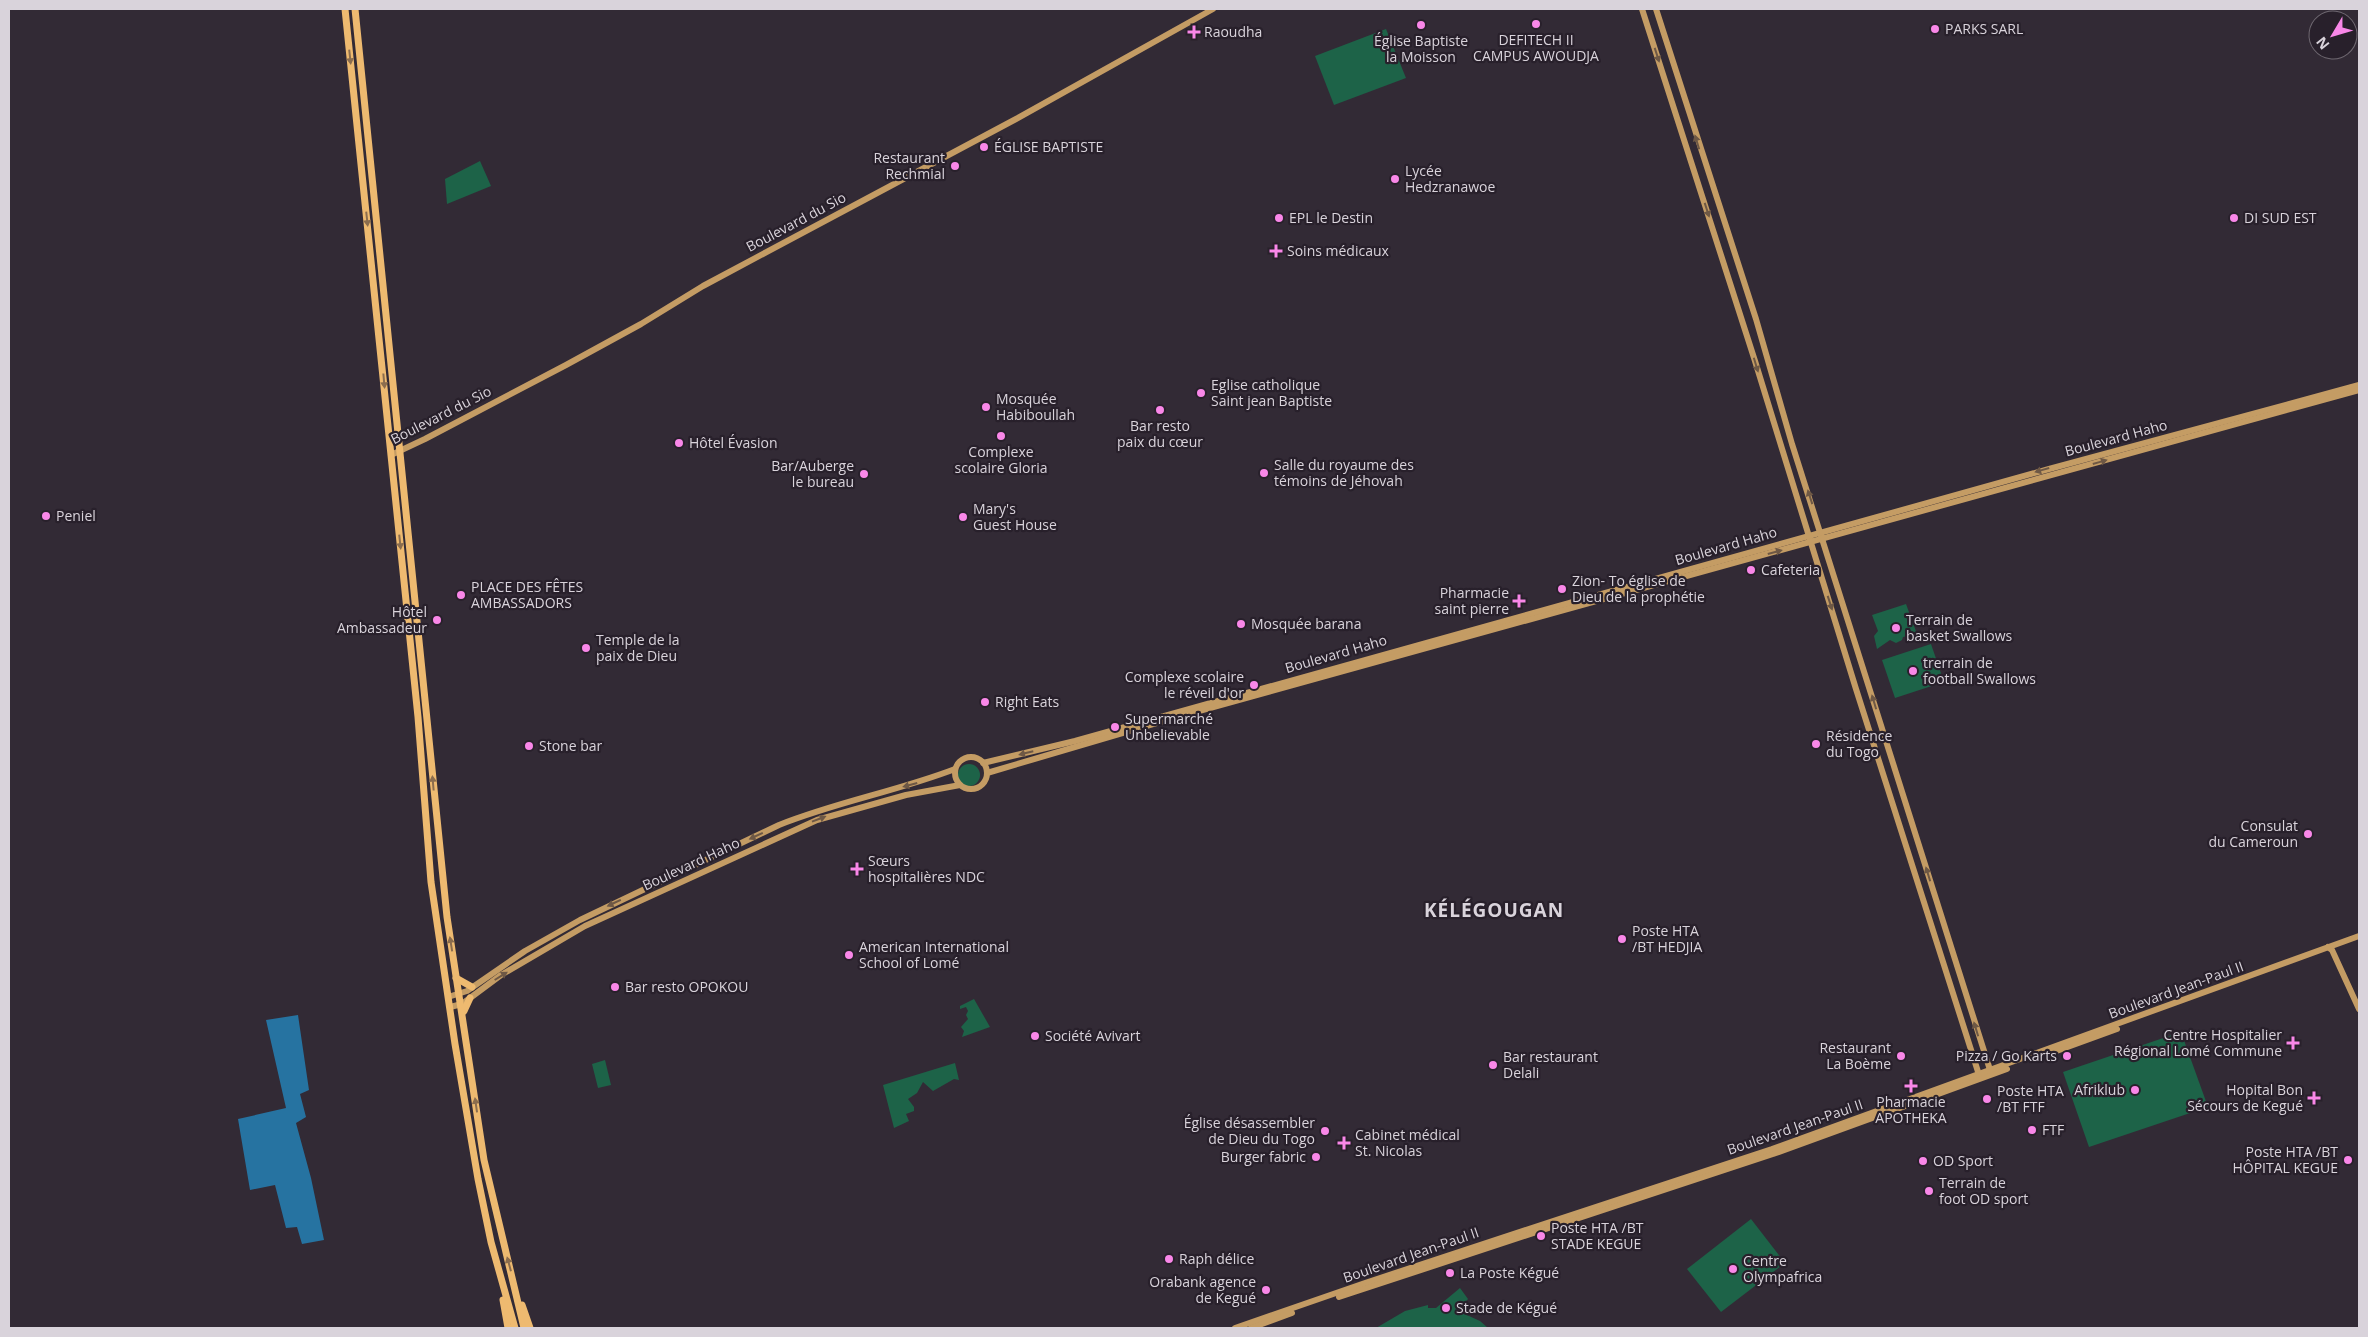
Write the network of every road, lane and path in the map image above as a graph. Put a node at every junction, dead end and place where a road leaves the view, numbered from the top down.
1 (345, 9) edge
2 (354, 9) edge
3 (1213, 9) edge
4 (1642, 9) edge
5 (1656, 9) edge
6 (2359, 385) edge
7 (2359, 390) edge
8 (398, 452) junction
9 (391, 454) junction
10 (1822, 536) junction
11 (1810, 539) junction
12 (983, 763) junction
13 (956, 769) junction
14 (987, 773) junction
15 (960, 785) junction
16 (555, 934) junction
17 (2359, 936) edge
18 (560, 940) junction
19 (2359, 941) edge
20 (2330, 949) junction
21 (456, 978) junction
22 (472, 988) junction
23 (460, 994) junction
24 (448, 997) junction
25 (470, 998) junction
26 (462, 1004) junction
27 (450, 1007) junction
28 (2359, 1009) edge
29 (463, 1017) junction
30 (1991, 1073) junction
31 (1980, 1077) junction
32 (498, 1270) junction
33 (513, 1279) junction
34 (508, 1328) edge
35 (515, 1328) edge
36 (524, 1328) edge
37 (530, 1328) edge
38 (1235, 1328) edge
39 (1251, 1328) edge

1 -> 9 main road
2 - 8 main road
3 - 8 main road, Boulevard du Sio
4 -> 11 main road
10 -> 5 main road
6 -> 10 main road, Boulevard Haho
10 -> 7 main road, Boulevard Haho
8 - 9 main road, Boulevard du Sio
21 -> 8 main road
9 -> 24 main road
10 - 11 main road, Boulevard Haho
30 -> 10 main road
11 -> 12 main road, Boulevard Haho
14 -> 11 main road, Boulevard Haho
11 -> 31 main road
12 - 13 main road
12 - 14 main road
13 - 15 main road
13 -> 16 main road, Boulevard Haho
14 - 15 main road
18 -> 15 main road, Boulevard Haho
16 - 18 main road
16 - 22 main road, Boulevard Haho
17 - 20 main road, Boulevard Jean-Paul II
25 -> 18 main road, Boulevard Haho
19 - 20 main road, Boulevard Jean-Paul II
20 - 28 main road
20 - 30 main road, Boulevard Jean-Paul II
21 - 22 main road
21 - 23 main road
22 - 23 main road, Boulevard Haho
23 - 24 main road, Boulevard Haho
23 - 26 main road
24 - 27 main road
25 - 26 main road, Boulevard Haho
25 - 29 main road
26 - 27 main road, Boulevard Haho
26 - 29 main road
27 - 32 main road
33 -> 29 main road
30 - 31 main road, Boulevard Jean-Paul II
31 - 38 main road, Boulevard Jean-Paul II
31 - 39 main road, Boulevard Jean-Paul II
32 - 34 main road
32 - 35 main road
33 - 36 main road
33 - 37 main road

